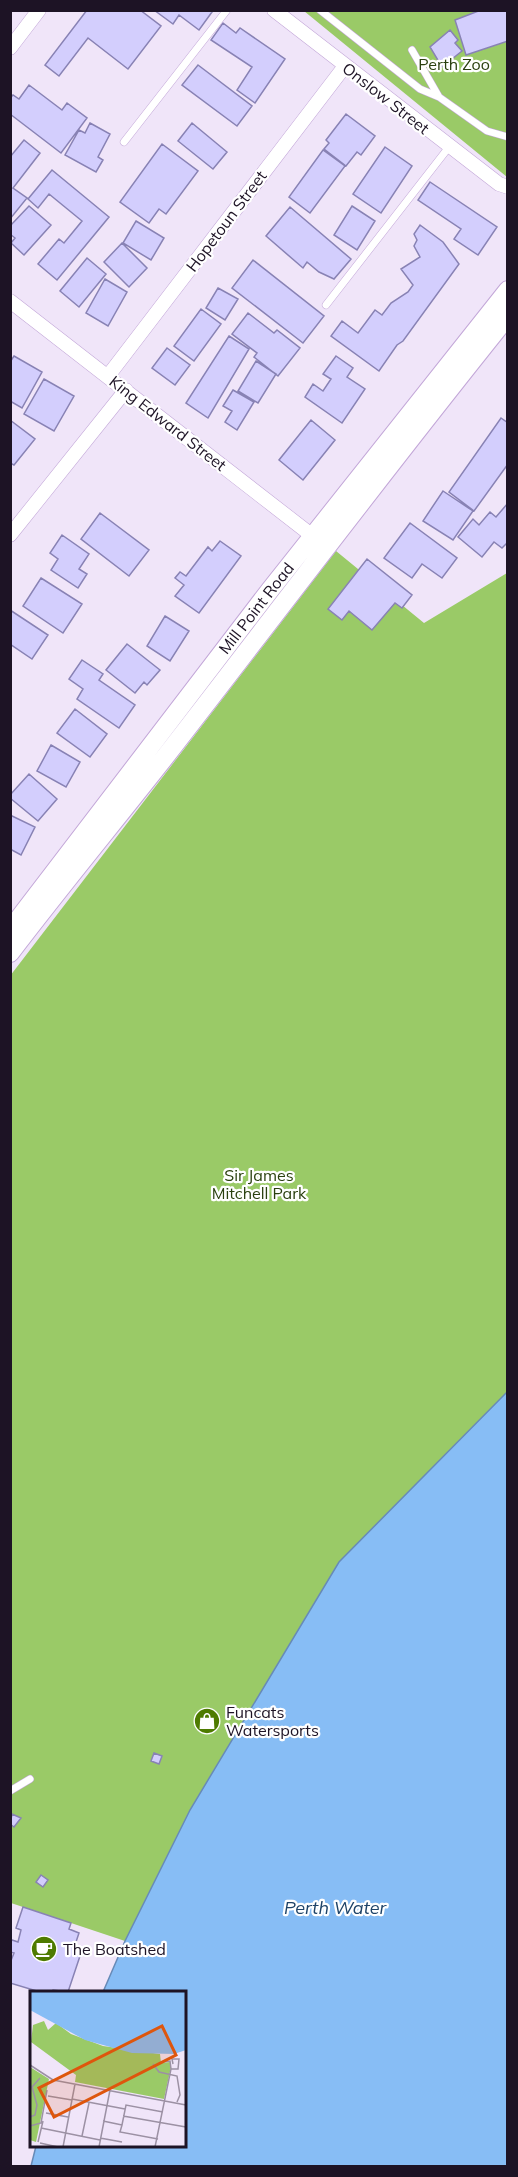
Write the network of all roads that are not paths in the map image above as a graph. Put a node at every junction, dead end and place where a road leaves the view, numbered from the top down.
1 (39, 10) edge
2 (227, 10) edge
3 (274, 10) edge
4 (320, 10) edge
5 (10, 48) edge
6 (412, 50) dead end
7 (345, 66) junction
8 (439, 97) junction
9 (507, 137) edge
10 (124, 142) dead end
11 (449, 147) junction
12 (503, 186) edge
13 (507, 196) edge
14 (507, 290) edge
15 (10, 301) edge
16 (326, 305) dead end
17 (507, 316) edge
18 (108, 376) junction
19 (126, 390) junction
20 (10, 535) edge
21 (319, 541) junction
22 (10, 930) edge
23 (10, 953) edge
24 (30, 1779) dead end
25 (10, 1791) edge

1 - 5 street
2 - 10 lane
3 - 7 street, Onslow Street
4 - 8 lane
6 - 8 lane
7 - 11 street, Onslow Street
7 - 18 street, Hopetoun Street
8 - 9 lane
11 - 12 street, Onslow Street
11 - 16 lane
12 - 13 street, Onslow Street
14 - 21 main road, Mill Point Road
15 - 18 street, King Edward Street
17 - 21 main road, Mill Point Road
18 - 19 street, King Edward Street
19 - 20 street
19 - 21 street, King Edward Street
21 - 22 main road, Mill Point Road
21 - 23 main road, Mill Point Road
24 - 25 lane

